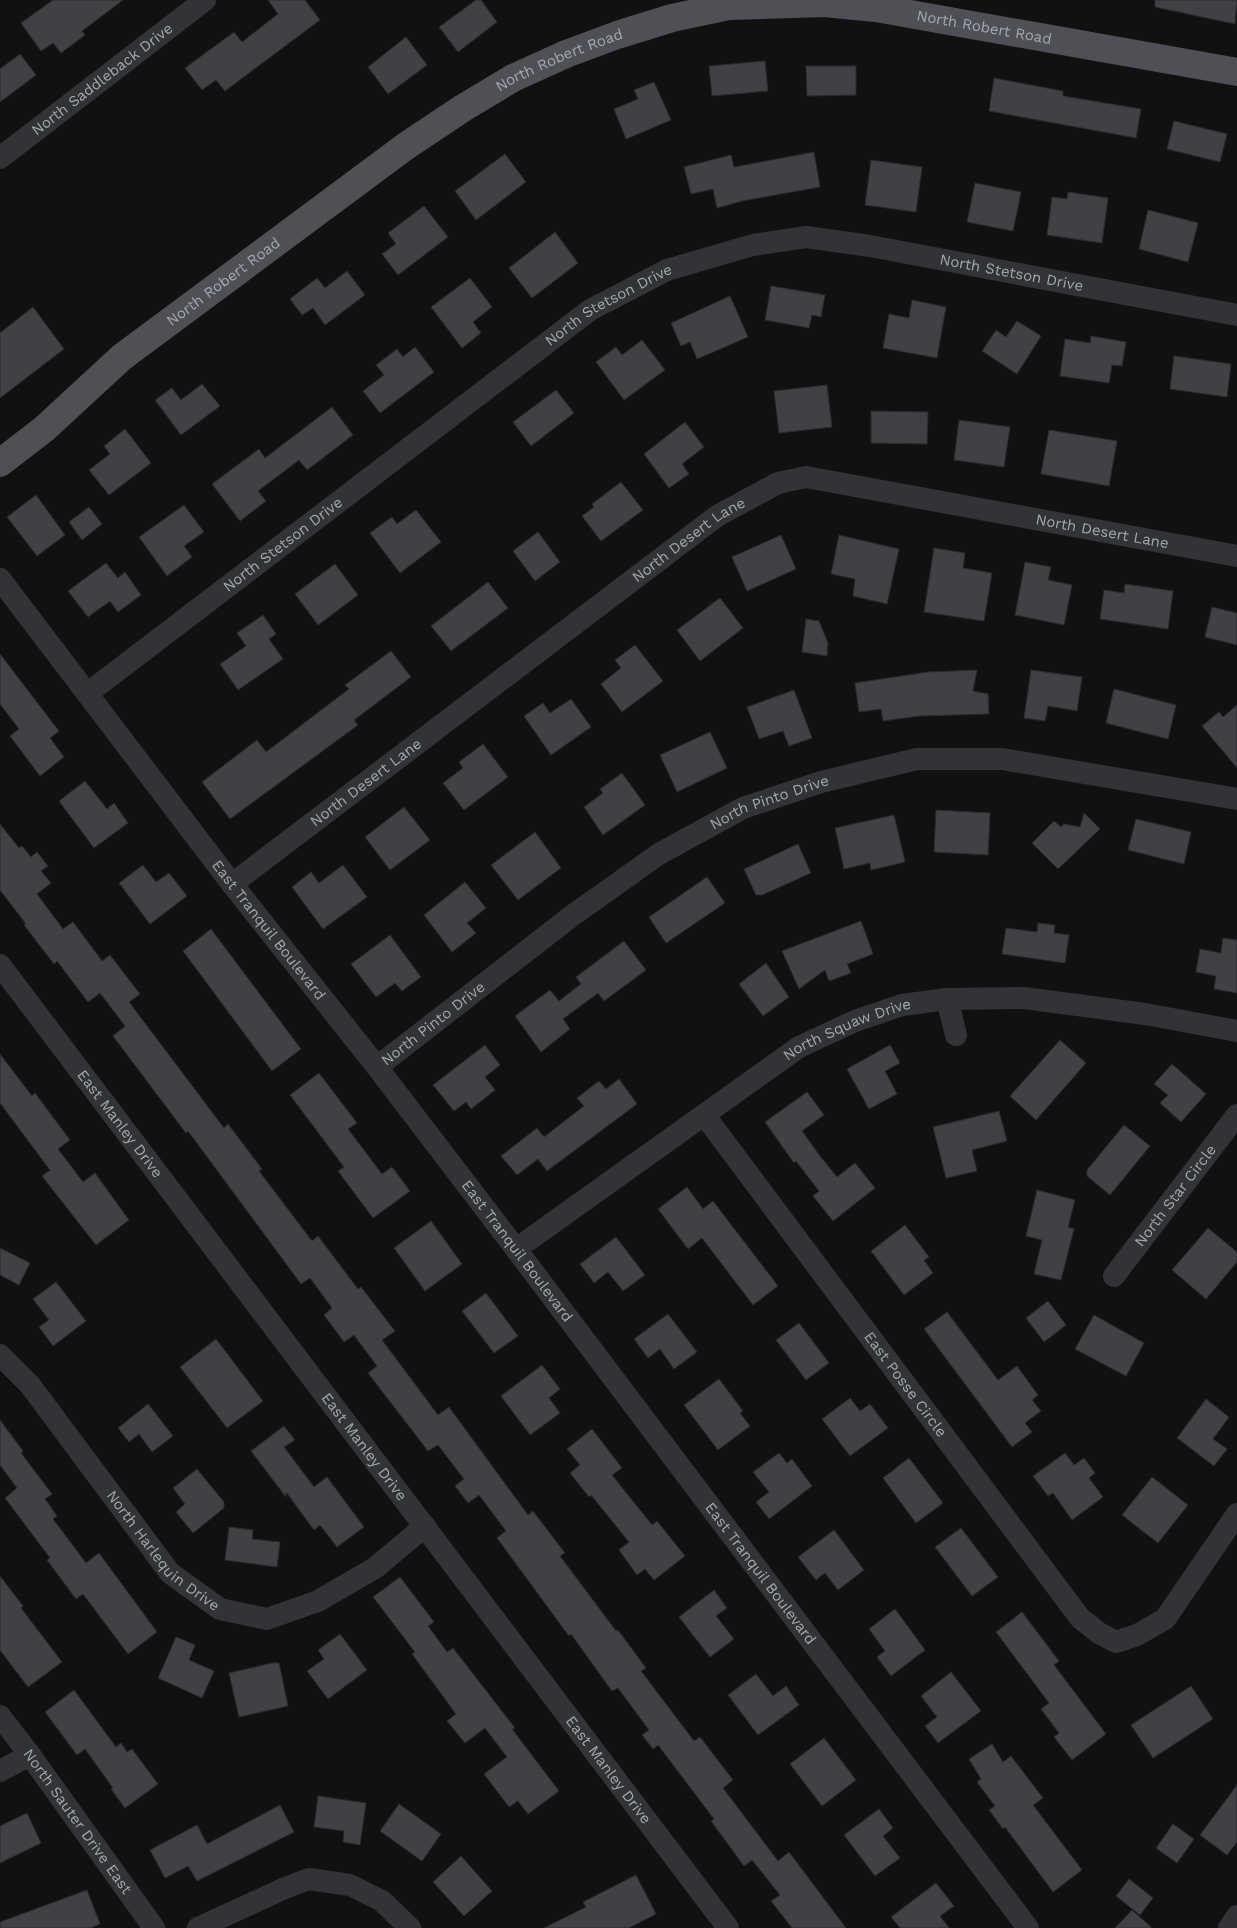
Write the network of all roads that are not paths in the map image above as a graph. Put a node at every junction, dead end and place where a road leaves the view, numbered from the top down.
1 (205, 0) edge
2 (1237, 72) edge
3 (0, 158) edge
4 (1237, 315) edge
5 (0, 463) edge
6 (1237, 556) edge
7 (0, 579) edge
8 (88, 693) junction
9 (1237, 799) edge
10 (232, 884) junction
11 (0, 965) edge
12 (947, 999) junction
13 (1237, 1031) edge
14 (956, 1035) dead end
15 (377, 1067) junction
16 (1237, 1115) edge
17 (705, 1116) junction
18 (516, 1249) junction
19 (1114, 1276) dead end
20 (0, 1355) edge
21 (1237, 1514) edge
22 (425, 1526) junction
23 (0, 1716) edge
24 (30, 1754) junction
25 (0, 1771) edge
26 (1237, 1916) edge
27 (154, 1928) edge
28 (198, 1928) edge
29 (410, 1928) edge
30 (726, 1928) edge
31 (1028, 1928) edge
32 (1229, 1928) edge

1 - 3 street, North Saddleback Drive
2 - 5 main road, North Robert Road
4 - 8 street, North Stetson Drive
6 - 10 street, North Desert Lane
7 - 8 street, East Tranquil Boulevard
8 - 10 street, East Tranquil Boulevard
9 - 15 street, North Pinto Drive
10 - 15 street, East Tranquil Boulevard
11 - 22 street, East Manley Drive
12 - 13 street, North Squaw Drive
12 - 14 street
12 - 17 street, North Squaw Drive
15 - 18 street, East Tranquil Boulevard
16 - 19 street, North Star Circle
17 - 18 street, North Squaw Drive
17 - 21 street, East Posse Circle
18 - 31 street, East Tranquil Boulevard
20 - 22 street, North Harlequin Drive
22 - 30 street, East Manley Drive
23 - 24 street, North Sauter Drive East
24 - 25 street
24 - 27 street, North Sauter Drive East
26 - 32 street
28 - 29 street

